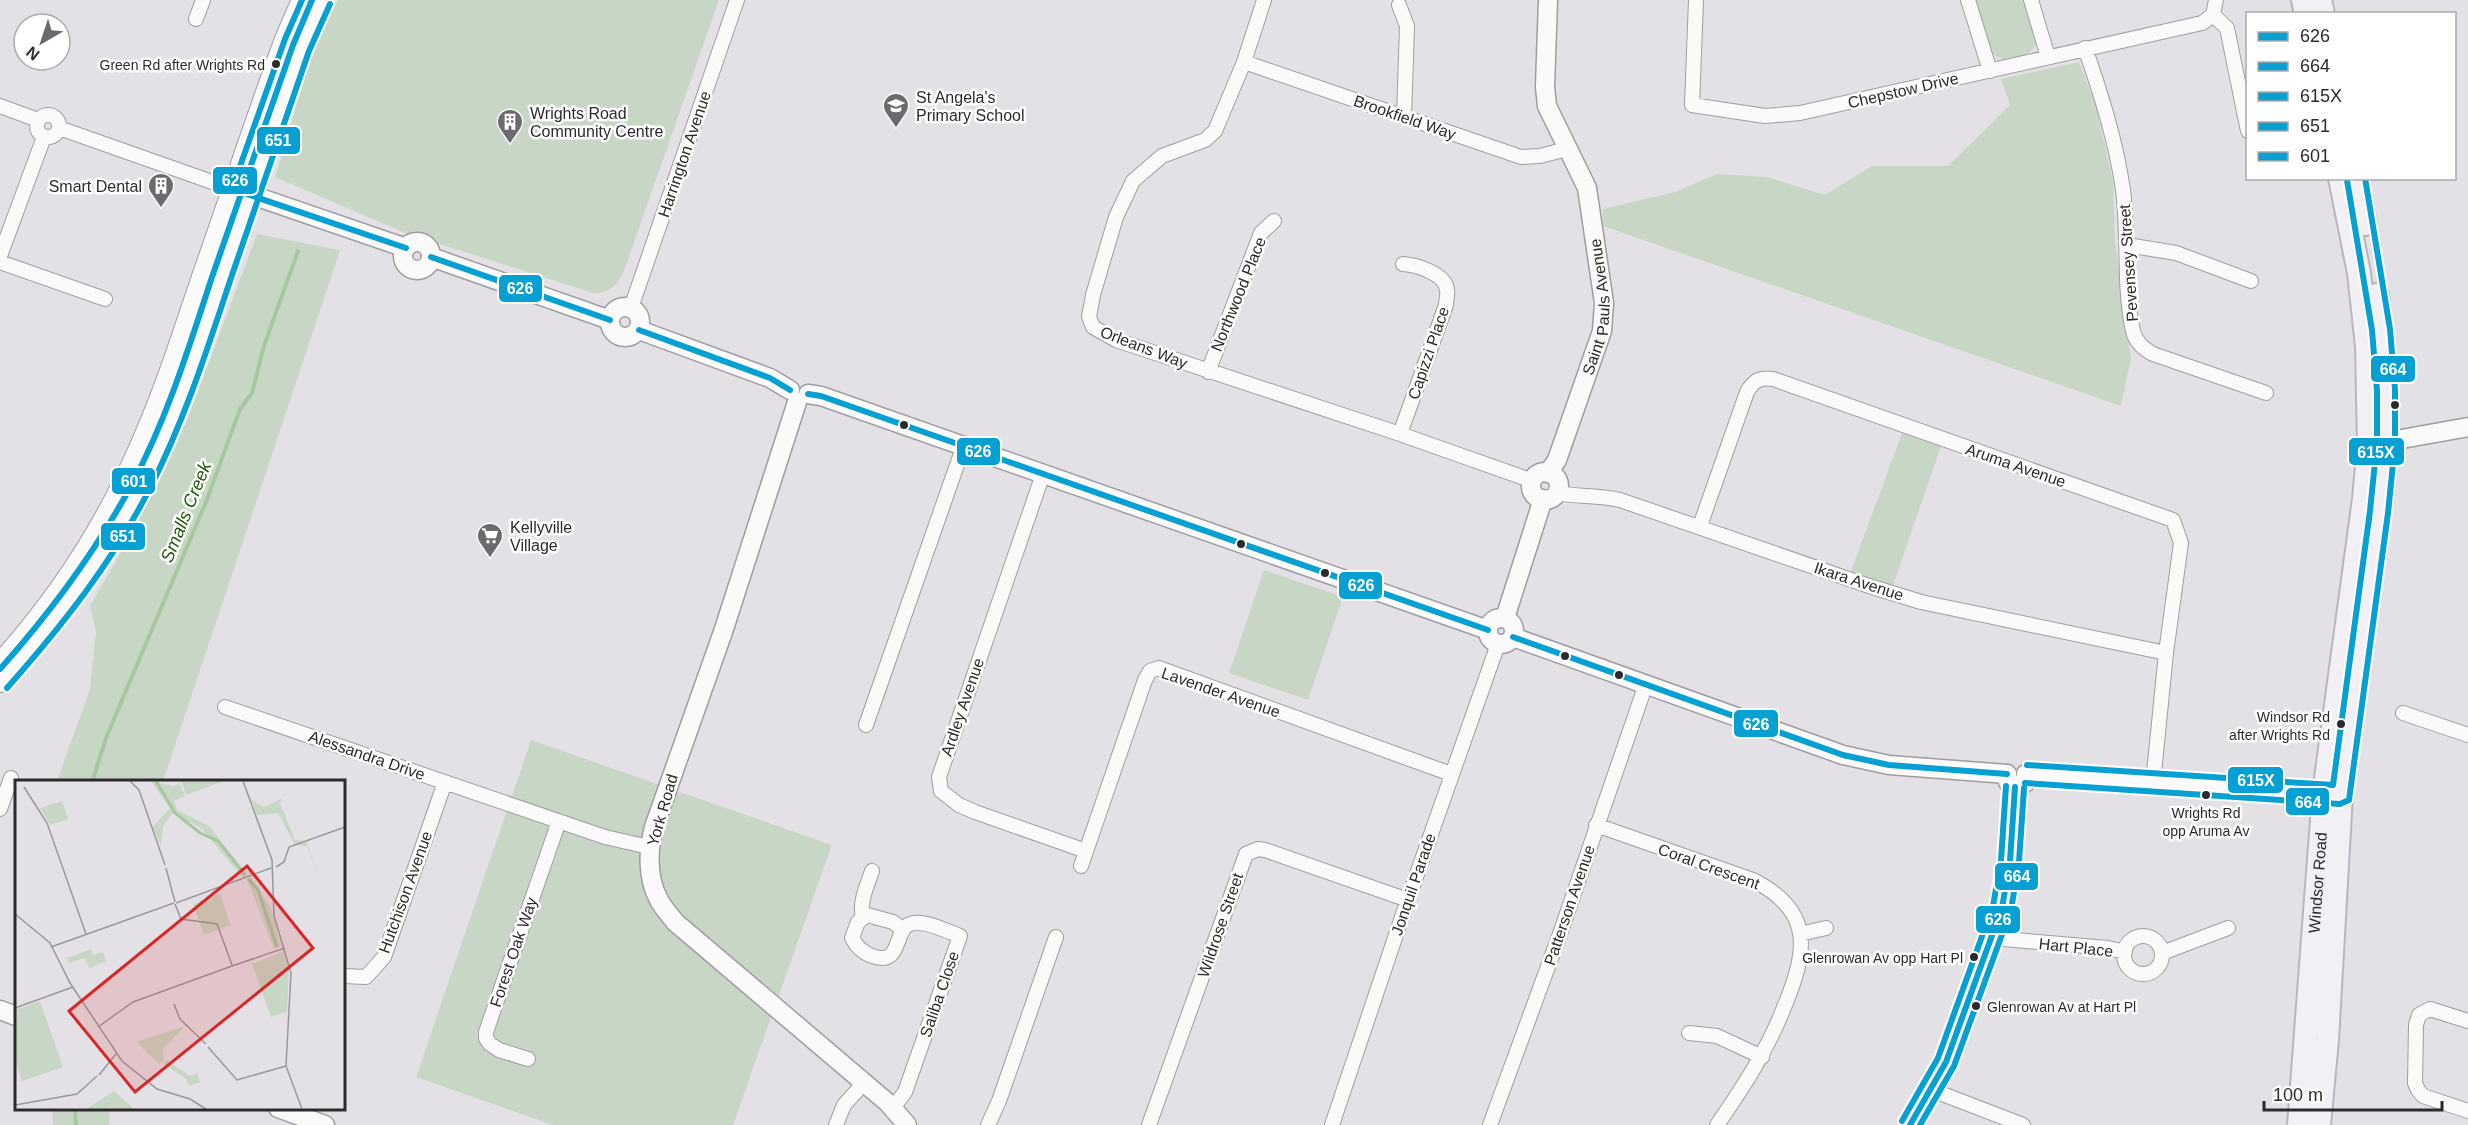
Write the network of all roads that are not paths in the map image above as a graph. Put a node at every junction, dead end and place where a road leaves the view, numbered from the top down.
1 (203, 0) edge
2 (302, 0) edge
3 (322, 0) edge
4 (737, 0) edge
5 (1264, 0) edge
6 (1548, 0) edge
7 (1696, 0) edge
8 (1968, 0) edge
9 (2031, 0) edge
10 (2216, 0) edge
11 (1399, 4) dead end
12 (2213, 15) junction
13 (196, 19) dead end
14 (2085, 48) junction
15 (2048, 57) junction
16 (1244, 62) junction
17 (1990, 71) junction
18 (0, 106) edge
19 (1404, 117) junction
20 (38, 120) junction
21 (2246, 126) edge
22 (59, 128) junction
23 (44, 137) junction
24 (1567, 149) junction
25 (2340, 180) edge
26 (2356, 180) edge
27 (241, 192) junction
28 (1274, 221) dead end
29 (2127, 245) junction
30 (0, 256) edge
31 (0, 262) edge
32 (1403, 264) dead end
33 (2252, 281) dead end
34 (105, 299) dead end
35 (631, 308) junction
36 (610, 320) junction
37 (639, 330) junction
38 (1208, 372) junction
39 (2266, 393) dead end
40 (798, 395) junction
41 (2468, 427) edge
42 (1400, 434) junction
43 (2377, 443) junction
44 (964, 446) junction
45 (1043, 474) junction
46 (1540, 477) junction
47 (1550, 496) junction
48 (1700, 526) junction
49 (1500, 637) junction
50 (2166, 653) junction
51 (0, 663) edge
52 (0, 682) edge
53 (1646, 684) junction
54 (225, 707) dead end
55 (2403, 713) dead end
56 (866, 725) dead end
57 (2468, 735) edge
58 (1451, 774) junction
59 (11, 778) dead end
60 (2016, 778) junction
61 (445, 782) junction
62 (2153, 783) junction
63 (2333, 794) junction
64 (0, 809) edge
65 (559, 821) junction
66 (1596, 825) junction
67 (649, 847) junction
68 (1086, 851) junction
69 (1081, 866) dead end
70 (872, 871) dead end
71 (1408, 900) junction
72 (862, 917) junction
73 (1826, 928) dead end
74 (2228, 928) dead end
75 (902, 929) junction
76 (1800, 934) junction
77 (1056, 938) dead end
78 (1992, 938) junction
79 (2124, 952) junction
80 (2162, 953) junction
81 (345, 976) edge
82 (0, 1010) edge
83 (15, 1016) edge
84 (2468, 1022) edge
85 (1689, 1033) dead end
86 (1762, 1057) junction
87 (528, 1059) dead end
88 (864, 1083) junction
89 (1932, 1090) junction
90 (893, 1108) junction
91 (283, 1110) edge
92 (2468, 1111) edge
93 (324, 1125) edge
94 (836, 1125) edge
95 (908, 1125) edge
96 (988, 1125) edge
97 (1149, 1125) edge
98 (1332, 1125) edge
99 (1490, 1125) edge
100 (1718, 1125) edge
101 (1911, 1125) edge
102 (2023, 1125) edge
103 (2299, 1125) edge
104 (2319, 1125) edge

1 - 13 street
2 - 27 main road
3 - 27 main road
4 - 35 street, Harrington Avenue
5 - 16 street, Orleans Way
6 - 24 street, Saint Pauls Avenue
7 - 17 street, Chepstow Drive
8 - 17 street
9 - 15 street
10 - 12 street
11 - 19 street
12 - 14 street, Chepstow Drive
12 - 21 street
14 - 15 street, Chepstow Drive
14 - 29 street, Pevensey Street
15 - 17 street, Chepstow Drive
16 - 19 street, Brookfield Way
16 - 38 street, Orleans Way
18 - 20 street
19 - 24 street, Brookfield Way
20 - 22 street
20 - 23 street
22 - 23 street
22 - 27 street
23 - 30 street
24 - 46 street, Saint Pauls Avenue
25 - 43 main road, Windsor Road
26 - 43 main road, Windsor Road
27 - 36 street
27 - 51 main road
27 - 52 main road
28 - 38 street, Northwood Place
29 - 33 street
29 - 39 street, Pevensey Street
31 - 34 street
32 - 42 street, Capizzi Place
35 - 36 street
35 - 37 street
36 - 37 street
37 - 40 street
38 - 42 street, Orleans Way
40 - 44 street
40 - 67 street, York Road
41 - 43 street
42 - 46 street, Orleans Way
43 - 63 main road, Windsor Road
44 - 45 street
44 - 56 street
45 - 49 street
45 - 68 street, Ardley Avenue
46 - 47 street
47 - 48 street, Ikara Avenue
47 - 49 street
48 - 50 street, Ikara Avenue
48 - 50 street, Aruma Avenue
49 - 53 street
49 - 58 street, Jonquil Parade
50 - 62 street, Aruma Avenue
53 - 60 street
53 - 66 street, Patterson Avenue
54 - 61 street, Alessandra Drive
55 - 57 street
58 - 68 street, Lavender Avenue
58 - 71 street, Jonquil Parade
59 - 64 street
60 - 62 street
60 - 78 street
61 - 65 street, Alessandra Drive
61 - 81 street, Hutchison Avenue
62 - 63 street
63 - 103 main road, Windsor Road
63 - 104 main road, Windsor Road
65 - 67 street, Alessandra Drive
65 - 87 street, Forest Oak Way
66 - 76 street, Coral Crescent
66 - 99 street, Patterson Avenue
67 - 88 street, York Road
68 - 69 street, Lavender Avenue
70 - 72 street
71 - 97 street, Wildrose Street
71 - 98 street, Jonquil Parade
72 - 75 street
72 - 75 street
73 - 76 street
74 - 80 street
75 - 90 street, Saliba Close
76 - 86 street, Coral Crescent
77 - 96 street
78 - 79 street, Hart Place
78 - 89 street
79 - 80 street, Hart Place
79 - 80 street, Hart Place
82 - 83 street
84 - 92 street
85 - 86 street
86 - 100 street, Coral Crescent
88 - 90 street, York Road
88 - 94 street
89 - 101 street
89 - 102 street
90 - 95 street, York Road
91 - 93 street

